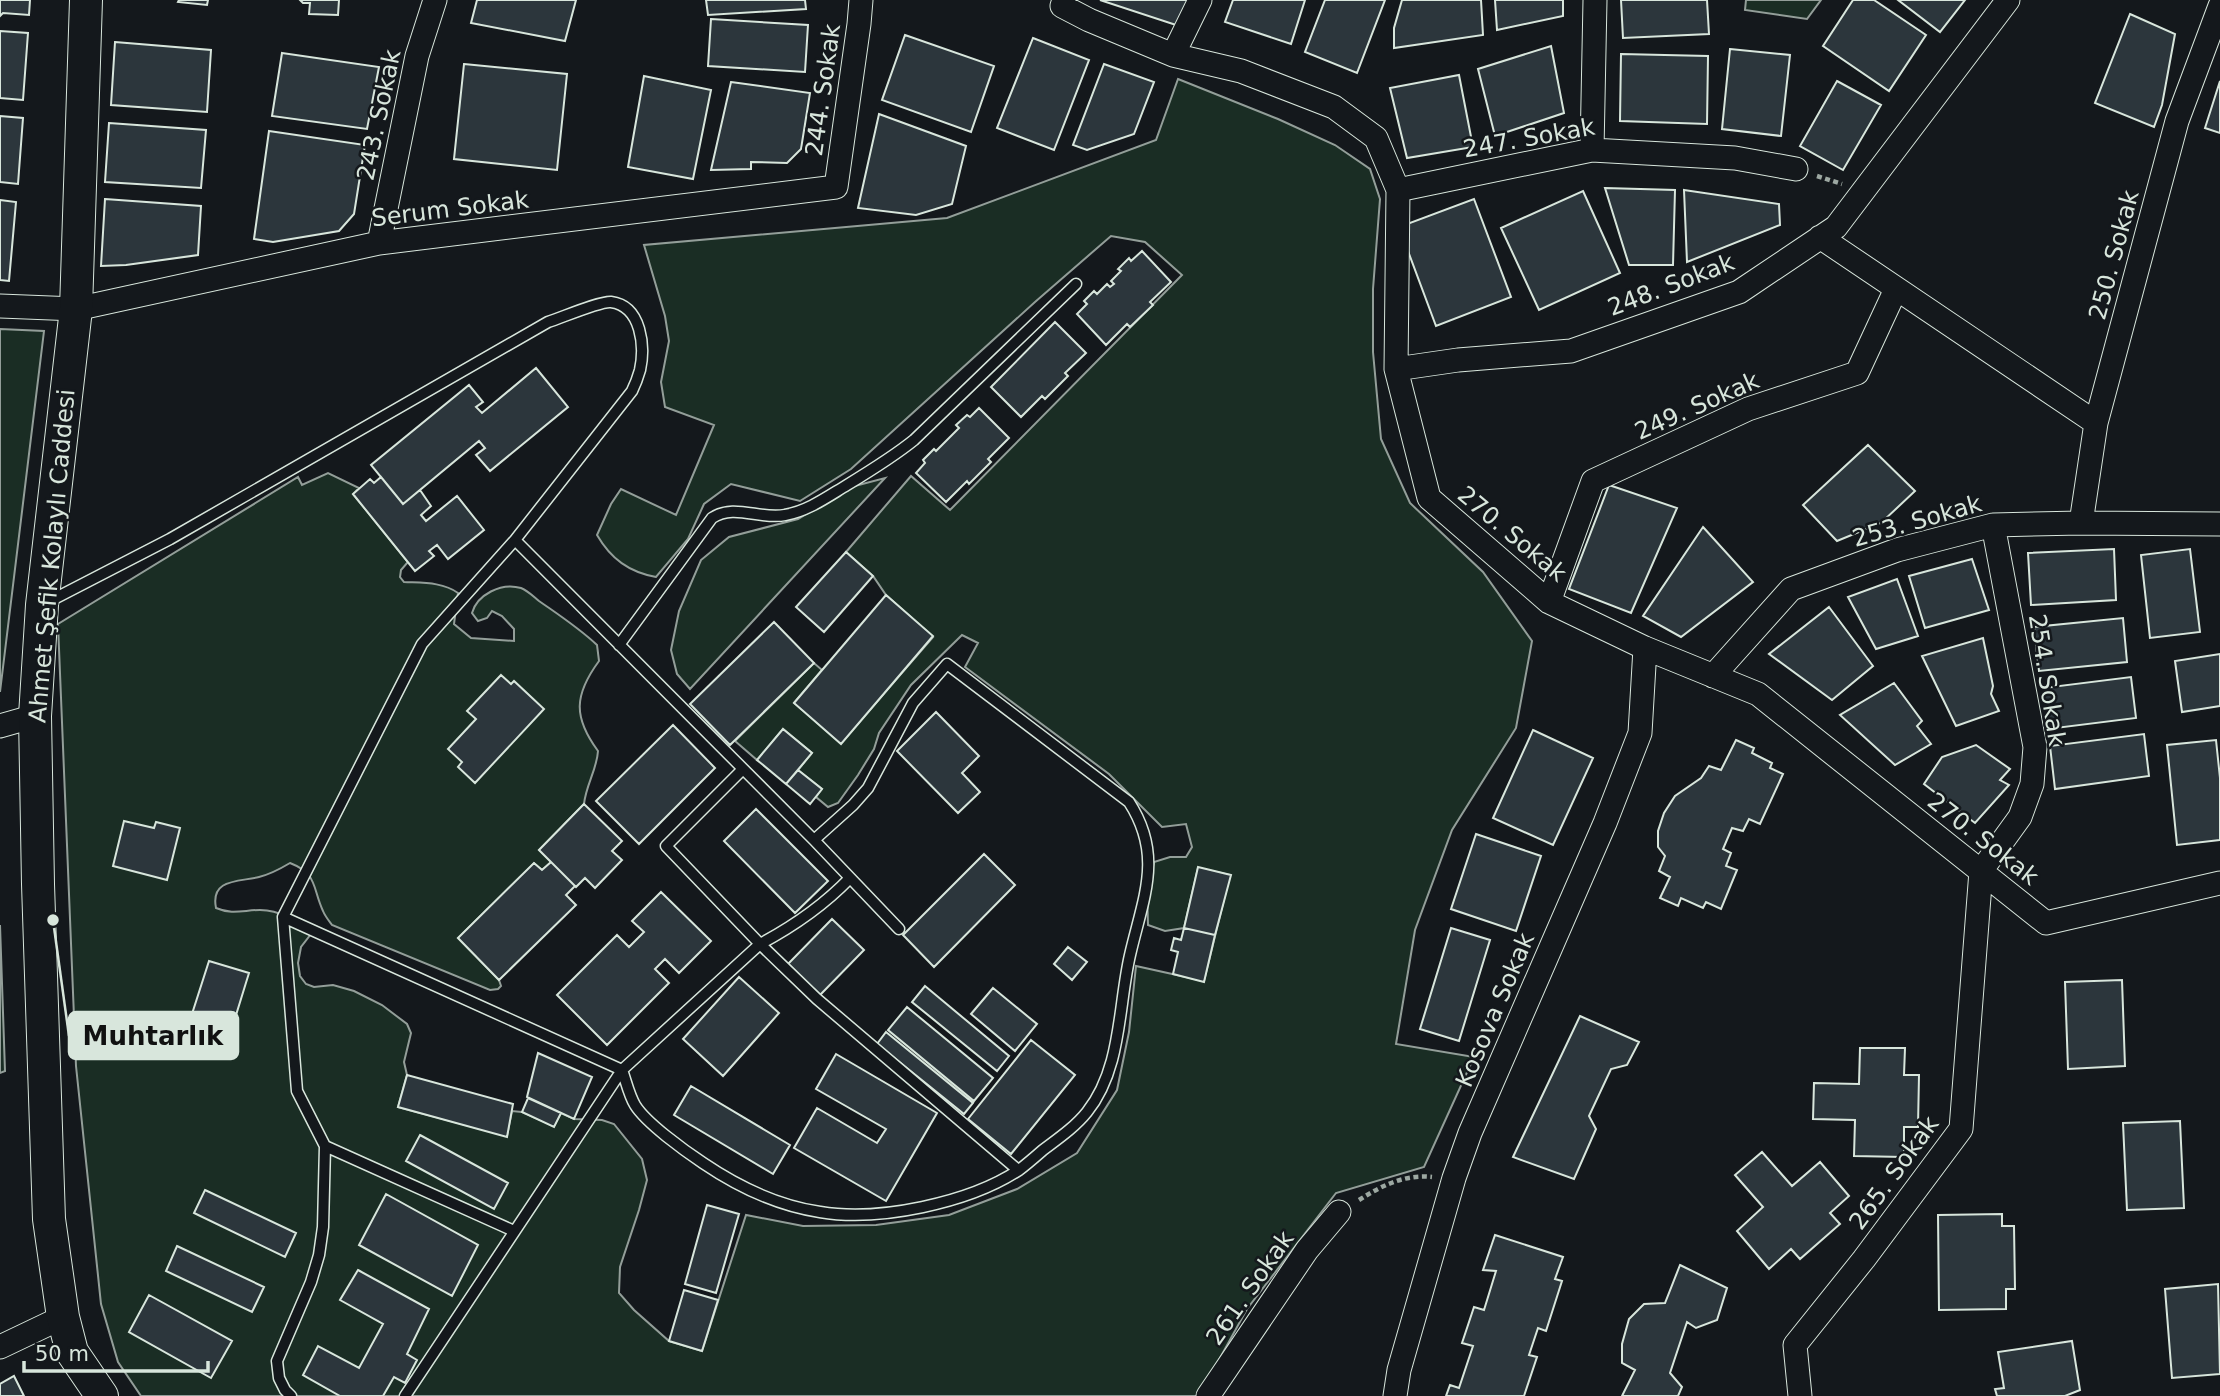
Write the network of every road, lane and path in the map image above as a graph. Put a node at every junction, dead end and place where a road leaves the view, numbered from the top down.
1 (86, 0) edge
2 (435, 0) edge
3 (861, 0) edge
4 (1064, 0) edge
5 (1200, 0) edge
6 (1595, 0) edge
7 (2007, 0) edge
8 (2220, 6) edge
9 (1173, 55) junction
10 (1592, 150) junction
11 (1796, 169) joint
12 (836, 187) joint
13 (1398, 190) junction
14 (1863, 191) junction
15 (1820, 237) junction
16 (379, 243) junction
17 (1076, 284) dead end
18 (1896, 289) junction
19 (0, 306) edge
20 (76, 309) junction
21 (1396, 369) junction
22 (2096, 423) junction
23 (2081, 523) junction
24 (2220, 524) edge
25 (1993, 526) junction
26 (514, 540) junction
27 (1549, 602) junction
28 (42, 605) junction
29 (619, 645) junction
30 (1645, 648) junction
31 (1713, 676) junction
32 (35, 716) junction
33 (0, 726) edge
34 (743, 769) junction
35 (814, 841) junction
36 (1981, 871) junction
37 (849, 878) junction
38 (2220, 883) edge
39 (283, 917) junction
40 (899, 929) dead end
41 (760, 944) junction
42 (622, 1070) junction
43 (325, 1146) junction
44 (1018, 1170) junction
45 (1454, 1178) junction
46 (1339, 1212) joint
47 (514, 1231) junction
48 (63, 1317) junction
49 (0, 1346) edge
50 (102, 1396) edge
51 (291, 1396) edge
52 (405, 1396) edge
53 (1208, 1396) edge
54 (1395, 1396) edge
55 (1800, 1396) edge

1 - 20 main road, Ahmet Şefik Kolaylı Caddesi
2 - 16 street, 243. Sokak
3 - 12 street, 244. Sokak
4 - 9 street, 270. Sokak
5 - 9 street
6 - 10 street
7 - 14 street, 248. Sokak
8 - 22 street, 250. Sokak
9 - 13 street, 270. Sokak
10 - 11 street, 247. Sokak
10 - 13 street, 247. Sokak
11 - 14 path
12 - 16 street, Serum Sokak
13 - 21 street, 270. Sokak
14 - 15 street, 248. Sokak
15 - 18 street
15 - 21 street, 248. Sokak
16 - 20 street, Serum Sokak
17 - 29 lane
18 - 22 street
18 - 27 street, 249. Sokak
19 - 20 street, Serum Sokak
20 - 28 main road, Ahmet Şefik Kolaylı Caddesi
21 - 27 street, 270. Sokak
22 - 23 street, 250. Sokak
23 - 24 street, 253. Sokak
23 - 25 street, 253. Sokak
25 - 31 street, 253. Sokak
25 - 36 street, 254. Sokak
26 - 28 lane
26 - 29 lane
26 - 39 lane
27 - 30 street, 270. Sokak
28 - 32 main road, Ahmet Şefik Kolaylı Caddesi
29 - 34 lane
30 - 31 street, 270. Sokak
30 - 45 street, Kosova Sokak
31 - 36 street, 270. Sokak
32 - 33 street
32 - 48 main road, Ahmet Şefik Kolaylı Caddesi
34 - 35 lane
34 - 41 lane
35 - 37 lane
35 - 44 lane
36 - 38 street, 270. Sokak
36 - 55 street, 265. Sokak
37 - 40 lane
37 - 41 lane
39 - 42 lane
39 - 43 lane
41 - 42 lane
41 - 44 lane
42 - 44 lane
42 - 47 lane
43 - 47 lane
43 - 51 lane
45 - 46 path
45 - 54 street, Kosova Sokak
46 - 53 street, 261. Sokak
47 - 52 lane
48 - 49 street
48 - 50 main road, Ahmet Şefik Kolaylı Caddesi

